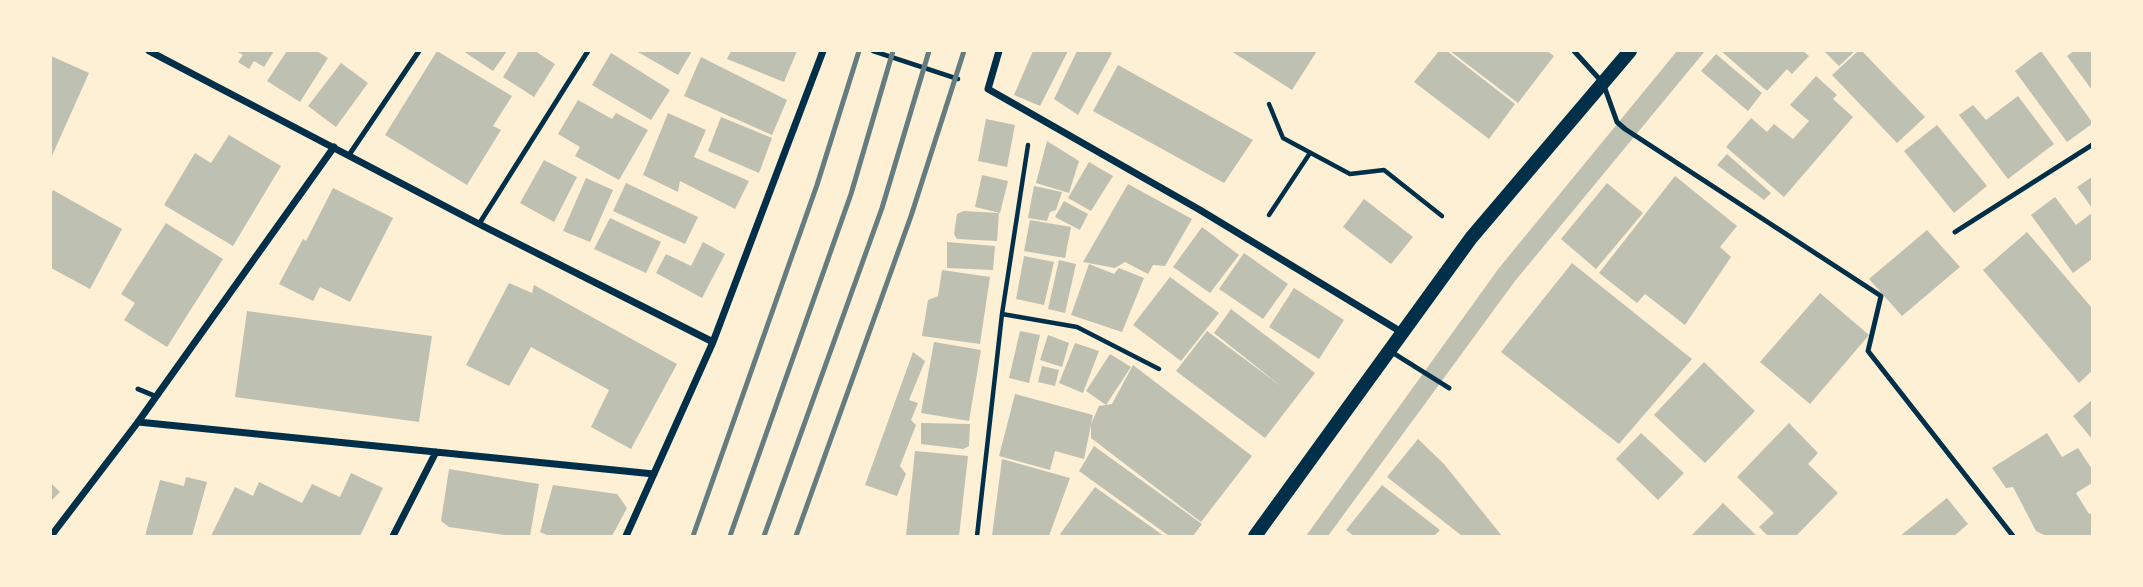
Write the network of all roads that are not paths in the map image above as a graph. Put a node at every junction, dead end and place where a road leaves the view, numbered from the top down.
1 (149, 51) edge
2 (419, 51) edge
3 (587, 51) edge
4 (823, 51) edge
5 (999, 51) edge
6 (1574, 51) edge
7 (1630, 51) edge
8 (1603, 83) junction
9 (2092, 145) edge
10 (334, 146) junction
11 (349, 155) junction
12 (479, 224) junction
13 (1955, 232) dead end
14 (1403, 333) junction
15 (713, 342) junction
16 (1390, 351) junction
17 (1449, 387) dead end
18 (138, 389) dead end
19 (155, 396) junction
20 (138, 422) junction
21 (436, 452) junction
22 (654, 474) junction
23 (51, 536) edge
24 (393, 536) edge
25 (626, 536) edge
26 (1255, 536) edge
27 (2013, 536) edge

1 - 10 street
2 - 11 lane
3 - 12 lane
4 - 15 street
5 - 14 street
6 - 8 lane
7 - 8 main road
8 - 14 main road
8 - 27 lane
9 - 13 lane
10 - 11 street
10 - 19 street
11 - 12 street
12 - 15 street
14 - 16 main road
15 - 22 street
16 - 17 lane
16 - 26 main road
18 - 19 lane
19 - 20 street
20 - 21 street
20 - 23 street
21 - 22 street
21 - 24 street
22 - 25 street

